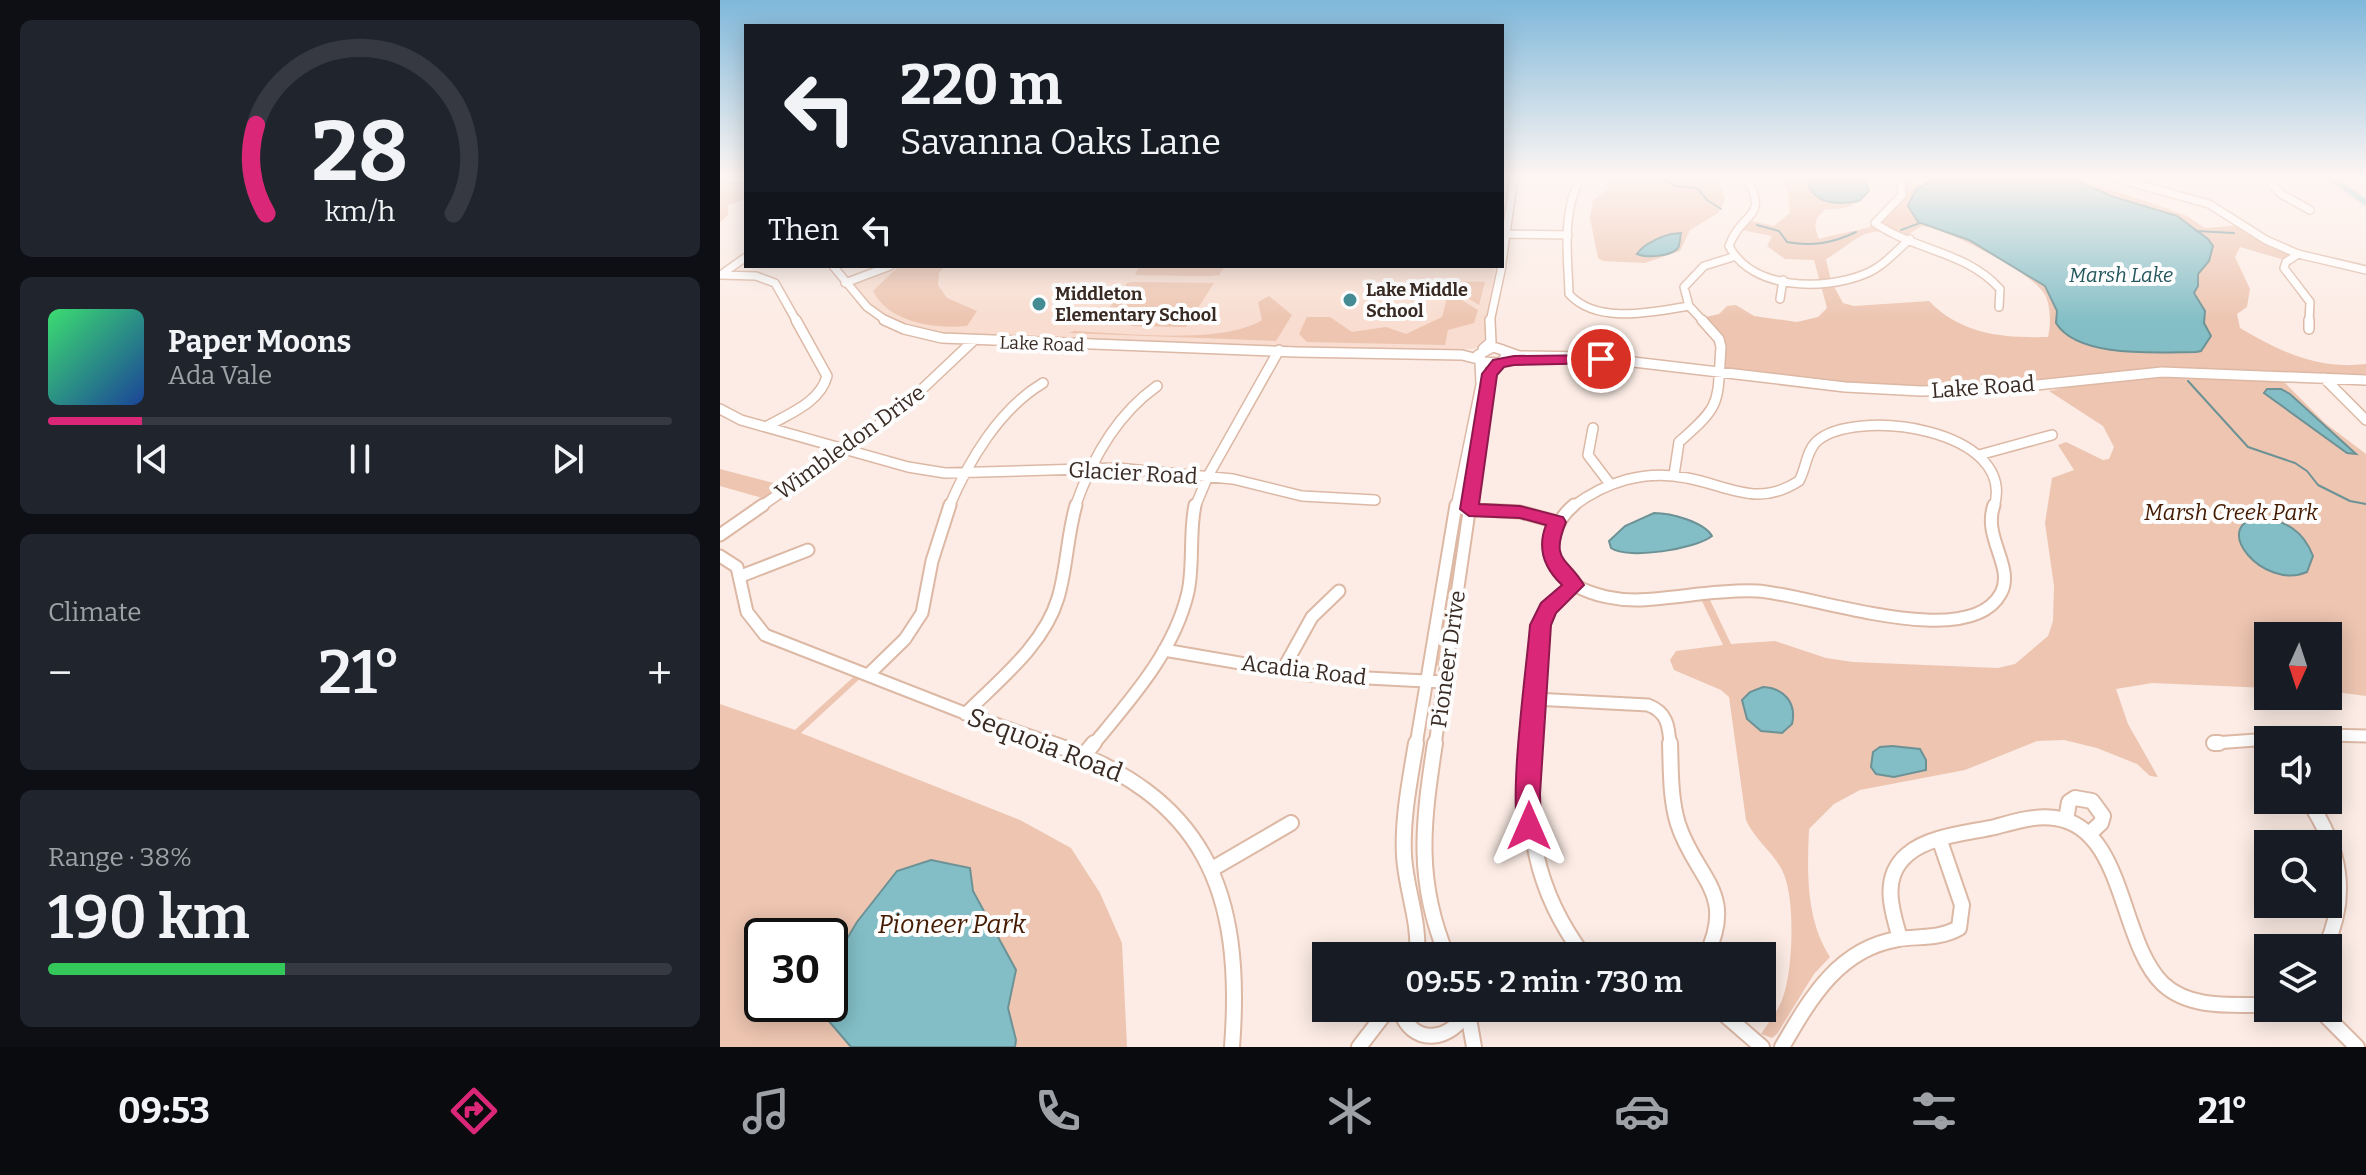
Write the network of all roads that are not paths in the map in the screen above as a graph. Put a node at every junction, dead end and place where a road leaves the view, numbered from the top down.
1 (1507, 225) edge
2 (1568, 225) edge
3 (1741, 225) edge
4 (1878, 225) edge
5 (2244, 225) edge
6 (1506, 234) junction
7 (1568, 235) junction
8 (1910, 239) junction
9 (1504, 249) edge
10 (2298, 254) junction
11 (1733, 257) junction
12 (744, 258) edge
13 (834, 268) edge
14 (885, 268) edge
15 (1501, 268) edge
16 (2366, 270) edge
17 (720, 275) edge
18 (1783, 280) junction
19 (845, 283) junction
20 (1496, 299) junction
21 (1780, 299) dead end
22 (1689, 306) junction
23 (1999, 307) dead end
24 (2309, 329) dead end
25 (973, 341) junction
26 (1279, 350) junction
27 (1504, 351) junction
28 (1481, 355) junction
29 (1601, 359) junction
30 (1500, 363) junction
31 (1721, 370) junction
32 (2324, 378) junction
33 (2366, 380) edge
34 (1043, 383) dead end
35 (1157, 386) dead end
36 (720, 409) edge
37 (2366, 419) edge
38 (766, 427) junction
39 (1593, 428) dead end
40 (2052, 435) dead end
41 (844, 449) junction
42 (1979, 455) junction
43 (1093, 468) junction
44 (963, 474) junction
45 (1674, 475) junction
46 (1207, 477) junction
47 (1610, 484) junction
48 (1375, 500) dead end
49 (1455, 509) junction
50 (1469, 509) junction
51 (1557, 522) junction
52 (720, 535) edge
53 (808, 550) dead end
54 (720, 556) edge
55 (741, 576) junction
56 (1575, 585) junction
57 (1339, 591) dead end
58 (1164, 650) junction
59 (1282, 671) junction
60 (868, 675) junction
61 (1427, 681) junction
62 (1445, 682) junction
63 (1534, 699) junction
64 (965, 714) junction
65 (2342, 735) edge
66 (2366, 736) edge
67 (2214, 743) dead end
68 (2254, 743) edge
69 (1083, 756) junction
70 (2317, 814) edge
71 (2066, 820) junction
72 (1291, 823) dead end
73 (2089, 834) junction
74 (1940, 841) junction
75 (1212, 869) junction
76 (2331, 934) edge
77 (1900, 938) junction
78 (1418, 942) edge
79 (1442, 942) edge
80 (1575, 942) edge
81 (1712, 942) edge
82 (2254, 1004) edge
83 (1376, 1022) edge
84 (1404, 1022) edge
85 (1463, 1022) edge
86 (1470, 1022) edge
87 (1733, 1022) edge
88 (2332, 1022) edge
89 (1425, 1045) edge
90 (1232, 1047) edge
91 (1359, 1047) edge
92 (1474, 1047) edge
93 (1762, 1047) edge
94 (1782, 1047) edge
95 (2357, 1047) edge

1 - 6 street, Pioneer Drive
2 - 7 street
3 - 11 street
4 - 8 street
5 - 10 street
6 - 7 street
6 - 9 street, Pioneer Drive
7 - 22 street
8 - 18 street
8 - 23 street
10 - 16 street
10 - 24 street
11 - 18 street
11 - 22 street
12 - 17 street
13 - 19 street, Lake Road
14 - 19 street
15 - 20 street, Pioneer Drive
17 - 38 street
18 - 21 street
19 - 25 street, Lake Road
20 - 27 street, Pioneer Drive
20 - 28 street, Pioneer Drive
22 - 31 street
25 - 26 street, Lake Road
25 - 41 street, Wimbledon Drive
26 - 28 street, Lake Road
26 - 46 street
27 - 28 street, Lake Road
27 - 29 street, Lake Road
27 - 30 street, Pioneer Drive
28 - 30 street, Lake Road
28 - 49 street, Pioneer Drive
29 - 30 street, Lake Road
29 - 31 street, Lake Road
30 - 50 street, Pioneer Drive
31 - 32 street, Lake Road
31 - 45 street
32 - 33 street, Lake Road
32 - 37 street
34 - 44 street
35 - 43 street
36 - 38 street, Glacier Road
38 - 41 street, Glacier Road
39 - 47 street
40 - 42 street
41 - 44 street, Glacier Road
41 - 52 street, Wimbledon Drive
42 - 45 street
42 - 56 street
43 - 44 street, Glacier Road
43 - 46 street, Glacier Road
43 - 64 street
44 - 60 street
45 - 47 street
46 - 48 street, Glacier Road
46 - 58 street
47 - 51 street
49 - 50 street
49 - 61 street, Pioneer Drive
50 - 51 street
50 - 62 street, Pioneer Drive
51 - 56 street
53 - 55 street
54 - 55 street
55 - 60 street, Sequoia Road
56 - 63 street
57 - 59 street
58 - 59 street, Acadia Road
58 - 69 street
59 - 61 street, Acadia Road
60 - 64 street, Sequoia Road
61 - 62 street, Acadia Road
61 - 78 street, Pioneer Drive
62 - 79 street, Pioneer Drive
63 - 80 street
63 - 81 street
64 - 69 street, Sequoia Road
65 - 66 street
67 - 68 street
69 - 75 street, Sequoia Road
70 - 76 street
71 - 73 street
71 - 73 street
71 - 74 street
72 - 75 street
73 - 82 street
74 - 77 street
74 - 77 street
75 - 90 street, Sequoia Road
77 - 94 street
83 - 91 street
84 - 89 street
85 - 89 street
86 - 92 street
87 - 93 street
88 - 95 street

